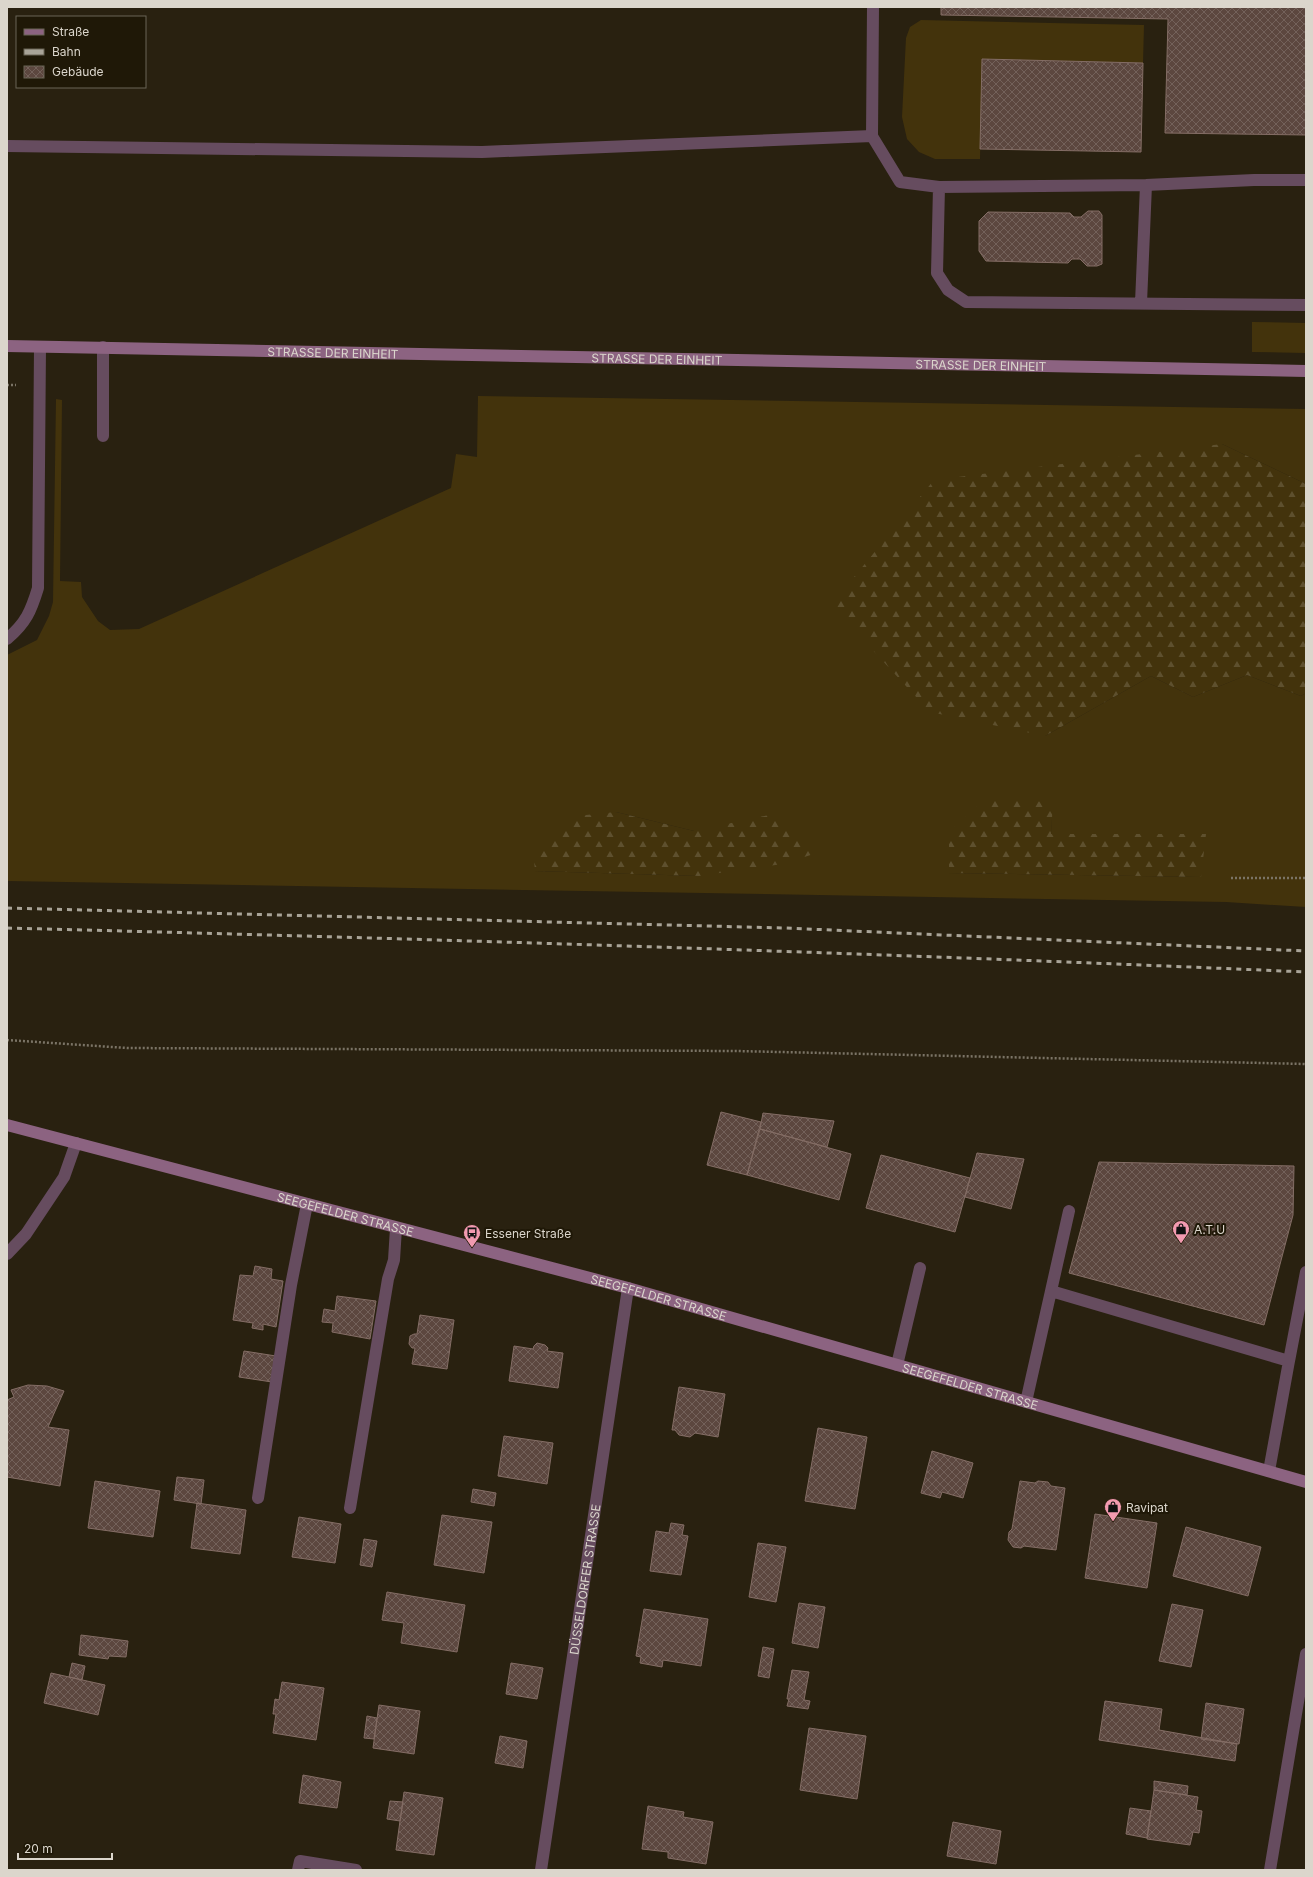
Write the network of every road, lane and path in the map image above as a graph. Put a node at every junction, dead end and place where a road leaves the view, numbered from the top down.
1 (873, 7) edge
2 (872, 136) junction
3 (7, 146) edge
4 (1306, 180) edge
5 (1146, 185) junction
6 (939, 187) junction
7 (1141, 303) junction
8 (1306, 305) edge
9 (7, 346) edge
10 (40, 347) junction
11 (103, 347) junction
12 (1306, 371) edge
13 (103, 436) dead end
14 (7, 639) edge
15 (1231, 878) dead end
16 (1306, 878) edge
17 (7, 1040) edge
18 (1306, 1064) edge
19 (7, 1125) edge
20 (76, 1143) junction
21 (306, 1204) junction
22 (1069, 1211) dead end
23 (396, 1228) junction
24 (7, 1254) edge
25 (920, 1268) dead end
26 (1306, 1272) edge
27 (628, 1288) junction
28 (1051, 1291) junction
29 (1289, 1361) junction
30 (897, 1365) junction
31 (1026, 1402) junction
32 (1270, 1472) junction
33 (1306, 1482) edge
34 (258, 1498) dead end
35 (350, 1508) dead end
36 (1306, 1654) edge
37 (298, 1870) edge
38 (356, 1870) edge
39 (541, 1870) edge
40 (1270, 1870) edge

1 - 2 street
2 - 3 street
2 - 6 street
4 - 5 street
5 - 6 street
5 - 7 street
6 - 7 street
7 - 8 street
9 - 10 street, STRASSE DER EINHEIT
10 - 11 street, STRASSE DER EINHEIT
10 - 14 street
11 - 12 street, STRASSE DER EINHEIT
11 - 13 street
15 - 16 path
17 - 18 path
19 - 20 street, SEEGEFELDER STRASSE
20 - 21 street, SEEGEFELDER STRASSE
20 - 24 street
21 - 23 street, SEEGEFELDER STRASSE
21 - 34 street
22 - 28 street
23 - 27 street, SEEGEFELDER STRASSE
23 - 35 street
25 - 30 street
26 - 29 street
27 - 30 street, SEEGEFELDER STRASSE
27 - 39 street, DÜSSELDORFER STRASSE
28 - 29 street
28 - 31 street
29 - 32 street
30 - 31 street, SEEGEFELDER STRASSE
31 - 32 street, SEEGEFELDER STRASSE
32 - 33 street, SEEGEFELDER STRASSE
36 - 40 street
37 - 38 street

